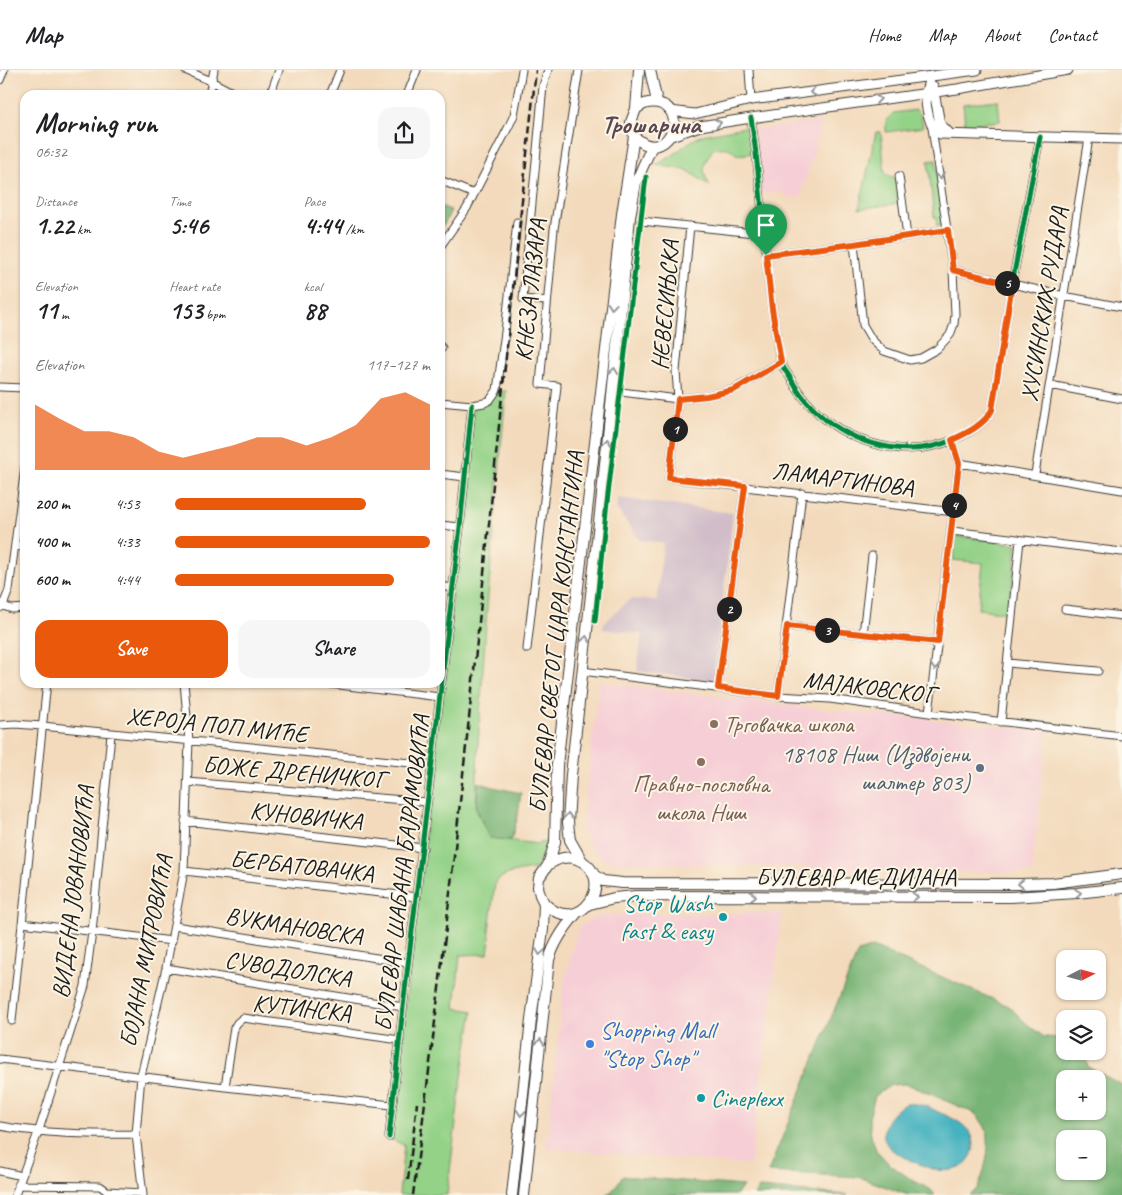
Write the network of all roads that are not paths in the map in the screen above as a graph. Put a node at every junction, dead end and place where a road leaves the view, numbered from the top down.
1 (4, 70) edge
2 (185, 70) edge
3 (214, 70) edge
4 (280, 70) edge
5 (340, 70) edge
6 (417, 70) edge
7 (522, 70) edge
8 (548, 70) edge
9 (579, 70) edge
10 (650, 70) edge
11 (749, 70) edge
12 (977, 70) edge
13 (1068, 70) edge
14 (638, 72) edge
15 (931, 73) edge
16 (0, 80) edge
17 (211, 81) junction
18 (210, 90) edge
19 (228, 90) edge
20 (272, 90) edge
21 (332, 90) edge
22 (409, 90) edge
23 (929, 95) junction
24 (750, 100) junction
25 (657, 102) junction
26 (636, 109) junction
27 (670, 111) junction
28 (751, 118) junction
29 (932, 128) junction
30 (950, 134) junction
31 (634, 136) junction
32 (671, 136) junction
33 (1040, 137) junction
34 (1089, 138) junction
35 (1122, 139) edge
36 (652, 146) junction
37 (899, 176) dead end
38 (445, 182) edge
39 (474, 194) junction
40 (641, 221) dead end
41 (517, 222) dead end
42 (690, 226) junction
43 (948, 230) junction
44 (764, 234) junction
45 (907, 236) junction
46 (445, 241) edge
47 (854, 244) junction
48 (766, 255) junction
49 (953, 270) junction
50 (1012, 284) junction
51 (1064, 296) junction
52 (546, 301) junction
53 (1122, 307) edge
54 (781, 362) junction
55 (1050, 385) junction
56 (0, 387) edge
57 (20, 388) edge
58 (621, 392) dead end
59 (678, 399) junction
60 (1122, 399) edge
61 (445, 402) edge
62 (472, 405) junction
63 (952, 440) junction
64 (959, 463) junction
65 (1035, 474) junction
66 (445, 475) edge
67 (465, 477) junction
68 (669, 478) joint
69 (745, 486) junction
70 (1122, 490) edge
71 (802, 493) junction
72 (20, 506) edge
73 (954, 512) junction
74 (445, 526) edge
75 (460, 527) junction
76 (952, 532) junction
77 (1020, 540) junction
78 (15, 545) junction
79 (20, 546) edge
80 (1122, 552) edge
81 (872, 556) dead end
82 (445, 587) edge
83 (453, 588) junction
84 (1, 607) edge
85 (20, 608) edge
86 (1065, 609) dead end
87 (1122, 616) edge
88 (787, 626) junction
89 (863, 634) junction
90 (445, 637) edge
91 (938, 642) junction
92 (527, 649) dead end
93 (1008, 663) junction
94 (582, 671) junction
95 (1098, 671) dead end
96 (46, 688) edge
97 (185, 688) edge
98 (364, 688) edge
99 (440, 688) edge
100 (718, 688) junction
101 (778, 696) junction
102 (440, 697) junction
103 (929, 713) junction
104 (1001, 722) junction
105 (0, 725) edge
106 (42, 726) junction
107 (111, 734) junction
108 (1122, 736) edge
109 (189, 741) junction
110 (431, 765) junction
111 (188, 782) junction
112 (427, 802) junction
113 (185, 821) junction
114 (423, 848) junction
115 (582, 861) junction
116 (548, 864) junction
117 (184, 872) junction
118 (1122, 874) edge
119 (594, 876) junction
120 (1122, 888) edge
121 (417, 897) junction
122 (544, 903) junction
123 (590, 904) junction
124 (576, 914) junction
125 (22, 923) junction
126 (175, 926) junction
127 (92, 932) junction
128 (172, 941) junction
129 (408, 963) junction
130 (166, 968) junction
131 (403, 1007) junction
132 (12, 1021) dead end
133 (400, 1040) junction
134 (0, 1059) edge
135 (60, 1066) junction
136 (141, 1076) junction
137 (225, 1087) junction
138 (392, 1105) junction
139 (0, 1126) edge
140 (39, 1130) junction
141 (136, 1134) junction
142 (389, 1137) dead end
143 (0, 1171) edge
144 (22, 1176) junction
145 (18, 1185) junction
146 (143, 1194) edge
147 (15, 1195) edge
148 (512, 1195) edge
149 (524, 1195) edge

1 - 16 street
2 - 17 street
3 - 17 street
4 - 20 street
5 - 21 street
6 - 22 street
7 - 39 street
8 - 52 street
9 - 52 street, КНЕЗА ЛАЗАРА
10 - 25 main road
11 - 24 street
12 - 15 street
13 - 23 street
14 - 26 main road, БУЛЕВАР СВЕТОГ ЦАРА КОНСТАНТИНА
15 - 23 street
15 -> 24 street
17 - 18 street
17 - 19 street
28 -> 23 street
23 - 29 street
23 - 30 street
24 - 27 street
25 - 26 main road
25 - 27 main road
26 - 31 main road, БУЛЕВАР СВЕТОГ ЦАРА КОНСТАНТИНА
27 - 32 main road
32 -> 28 street
28 - 44 street
29 - 30 street
29 -> 43 street
30 - 33 street
31 - 36 main road
31 -> 116 main road, БУЛЕВАР СВЕТОГ ЦАРА КОНСТАНТИНА
32 - 36 main road
33 - 34 street
33 - 50 street
34 - 35 street
34 - 51 street, ХУСИНСКИХ РУДАРА
94 -> 36 main road, БУЛЕВАР СВЕТОГ ЦАРА КОНСТАНТИНА
37 - 45 street
38 - 39 street
39 - 46 street
40 - 42 street, НЕВЕСИЊСКА
41 - 62 street
42 - 44 street, НЕВЕСИЊСКА
42 - 59 street, НЕВЕСИЊСКА
43 - 45 street
43 - 49 street
44 - 48 street
45 - 47 street
47 - 48 street
47 - 49 street
48 - 54 street
49 - 50 street
50 - 51 street
50 - 63 street
51 - 53 street
51 - 55 street, ХУСИНСКИХ РУДАРА
52 - 92 street, КНЕЗА ЛАЗАРА
54 - 59 street
54 - 63 street
55 - 60 street
55 - 65 street, ХУСИНСКИХ РУДАРА
56 - 57 street
58 - 59 street
59 - 68 street, НЕВЕСИЊСКА
61 - 62 street
62 - 67 street, БУЛЕВАР ШАБАНА БАЈРАМОВИЋА
63 - 64 street
64 - 65 street
64 - 73 street
65 - 70 street
66 - 67 street
67 - 75 street, БУЛЕВАР ШАБАНА БАЈРАМОВИЋА
68 - 69 street, ЛАМАРТИНОВА
69 - 71 street, ЛАМАРТИНОВА
69 - 100 street
71 - 73 street, ЛАМАРТИНОВА
71 - 88 street
72 - 78 street
73 - 76 street
74 - 75 street
75 - 83 street, БУЛЕВАР ШАБАНА БАЈРАМОВИЋА
76 - 77 street
76 - 91 street
77 - 80 street
77 - 93 street
78 - 79 street
78 - 84 street
81 - 89 street
82 - 83 street
83 - 90 street, БУЛЕВАР ШАБАНА БАЈРАМОВИЋА
84 - 85 street
86 - 87 street
88 - 89 street
88 - 101 street
89 - 91 street
91 -> 103 street
93 - 95 street
93 - 104 street
94 - 100 street, МАЈАКОВСКОГ
115 -> 94 main road, БУЛЕВАР СВЕТОГ ЦАРА КОНСТАНТИНА
96 - 106 street
97 - 109 street, БОЈАНА МИТРОВИЋА
98 - 102 street
99 - 102 street, БУЛЕВАР ШАБАНА БАЈРАМОВИЋА
100 - 101 street, МАЈАКОВСКОГ
101 - 103 street, МАЈАКОВСКОГ
102 - 110 street, БУЛЕВАР ШАБАНА БАЈРАМОВИЋА
103 - 104 street, МАЈАКОВСКОГ
104 - 108 street, МАЈАКОВСКОГ
105 - 106 street, ХЕРОЈА ПОП МИЋЕ
106 - 107 street, ХЕРОЈА ПОП МИЋЕ
106 - 125 street
107 - 109 street, ХЕРОЈА ПОП МИЋЕ
107 - 127 street, ВИДЕНА ЈОВАНОВИЋА
109 - 110 street, ХЕРОЈА ПОП МИЋЕ
109 - 111 street, БОЈАНА МИТРОВИЋА
110 - 112 street, БУЛЕВАР ШАБАНА БАЈРАМОВИЋА
111 - 112 street, БОЖЕ ДРЕНИЧКОГ
111 - 113 street, БОЈАНА МИТРОВИЋА
112 - 114 street, БУЛЕВАР ШАБАНА БАЈРАМОВИЋА
113 - 114 street, КУНОВИЧКА
113 - 117 street, БОЈАНА МИТРОВИЋА
114 - 121 street, БУЛЕВАР ШАБАНА БАЈРАМОВИЋА
115 - 116 main road
115 - 119 main road
116 - 122 main road, БУЛЕВАР СВЕТОГ ЦАРА КОНСТАНТИНА
117 - 121 street, БЕРБАТОВАЧКА
117 - 126 street, БОЈАНА МИТРОВИЋА
118 -> 119 main road, БУЛЕВАР МЕДИЈАНА
119 - 123 main road
123 -> 120 main road, БУЛЕВАР МЕДИЈАНА
121 - 129 street, БУЛЕВАР ШАБАНА БАЈРАМОВИЋА
122 - 124 main road
122 -> 148 main road, БУЛЕВАР СВЕТОГ ЦАРА КОНСТАНТИНА
123 - 124 main road
149 -> 124 main road
125 - 127 street
125 - 132 street
126 - 128 street, БОЈАНА МИТРОВИЋА
126 - 129 street, ВУКМАНОВСКА
127 - 128 street
127 - 135 street, ВИДЕНА ЈОВАНОВИЋА
128 - 130 street, БОЈАНА МИТРОВИЋА
129 - 131 street, БУЛЕВАР ШАБАНА БАЈРАМОВИЋА
130 - 131 street, СУВОДОЛСКА
130 - 136 street, БОЈАНА МИТРОВИЋА
131 - 133 street, БУЛЕВАР ШАБАНА БАЈРАМОВИЋА
133 - 137 street, КУТИНСКА
133 - 138 street, БУЛЕВАР ШАБАНА БАЈРАМОВИЋА
134 - 135 street
135 - 136 street
135 - 140 street, ВИДЕНА ЈОВАНОВИЋА
136 - 137 street
136 - 141 street, БОЈАНА МИТРОВИЋА
137 - 138 street
138 - 142 street, БУЛЕВАР ШАБАНА БАЈРАМОВИЋА
139 - 140 street
140 - 141 street
140 - 144 street, ВИДЕНА ЈОВАНОВИЋА
141 - 146 street, БОЈАНА МИТРОВИЋА
143 - 144 street
144 - 145 street, ВИДЕНА ЈОВАНОВИЋА
145 - 146 street
145 - 147 street, ВИДЕНА ЈОВАНОВИЋА

